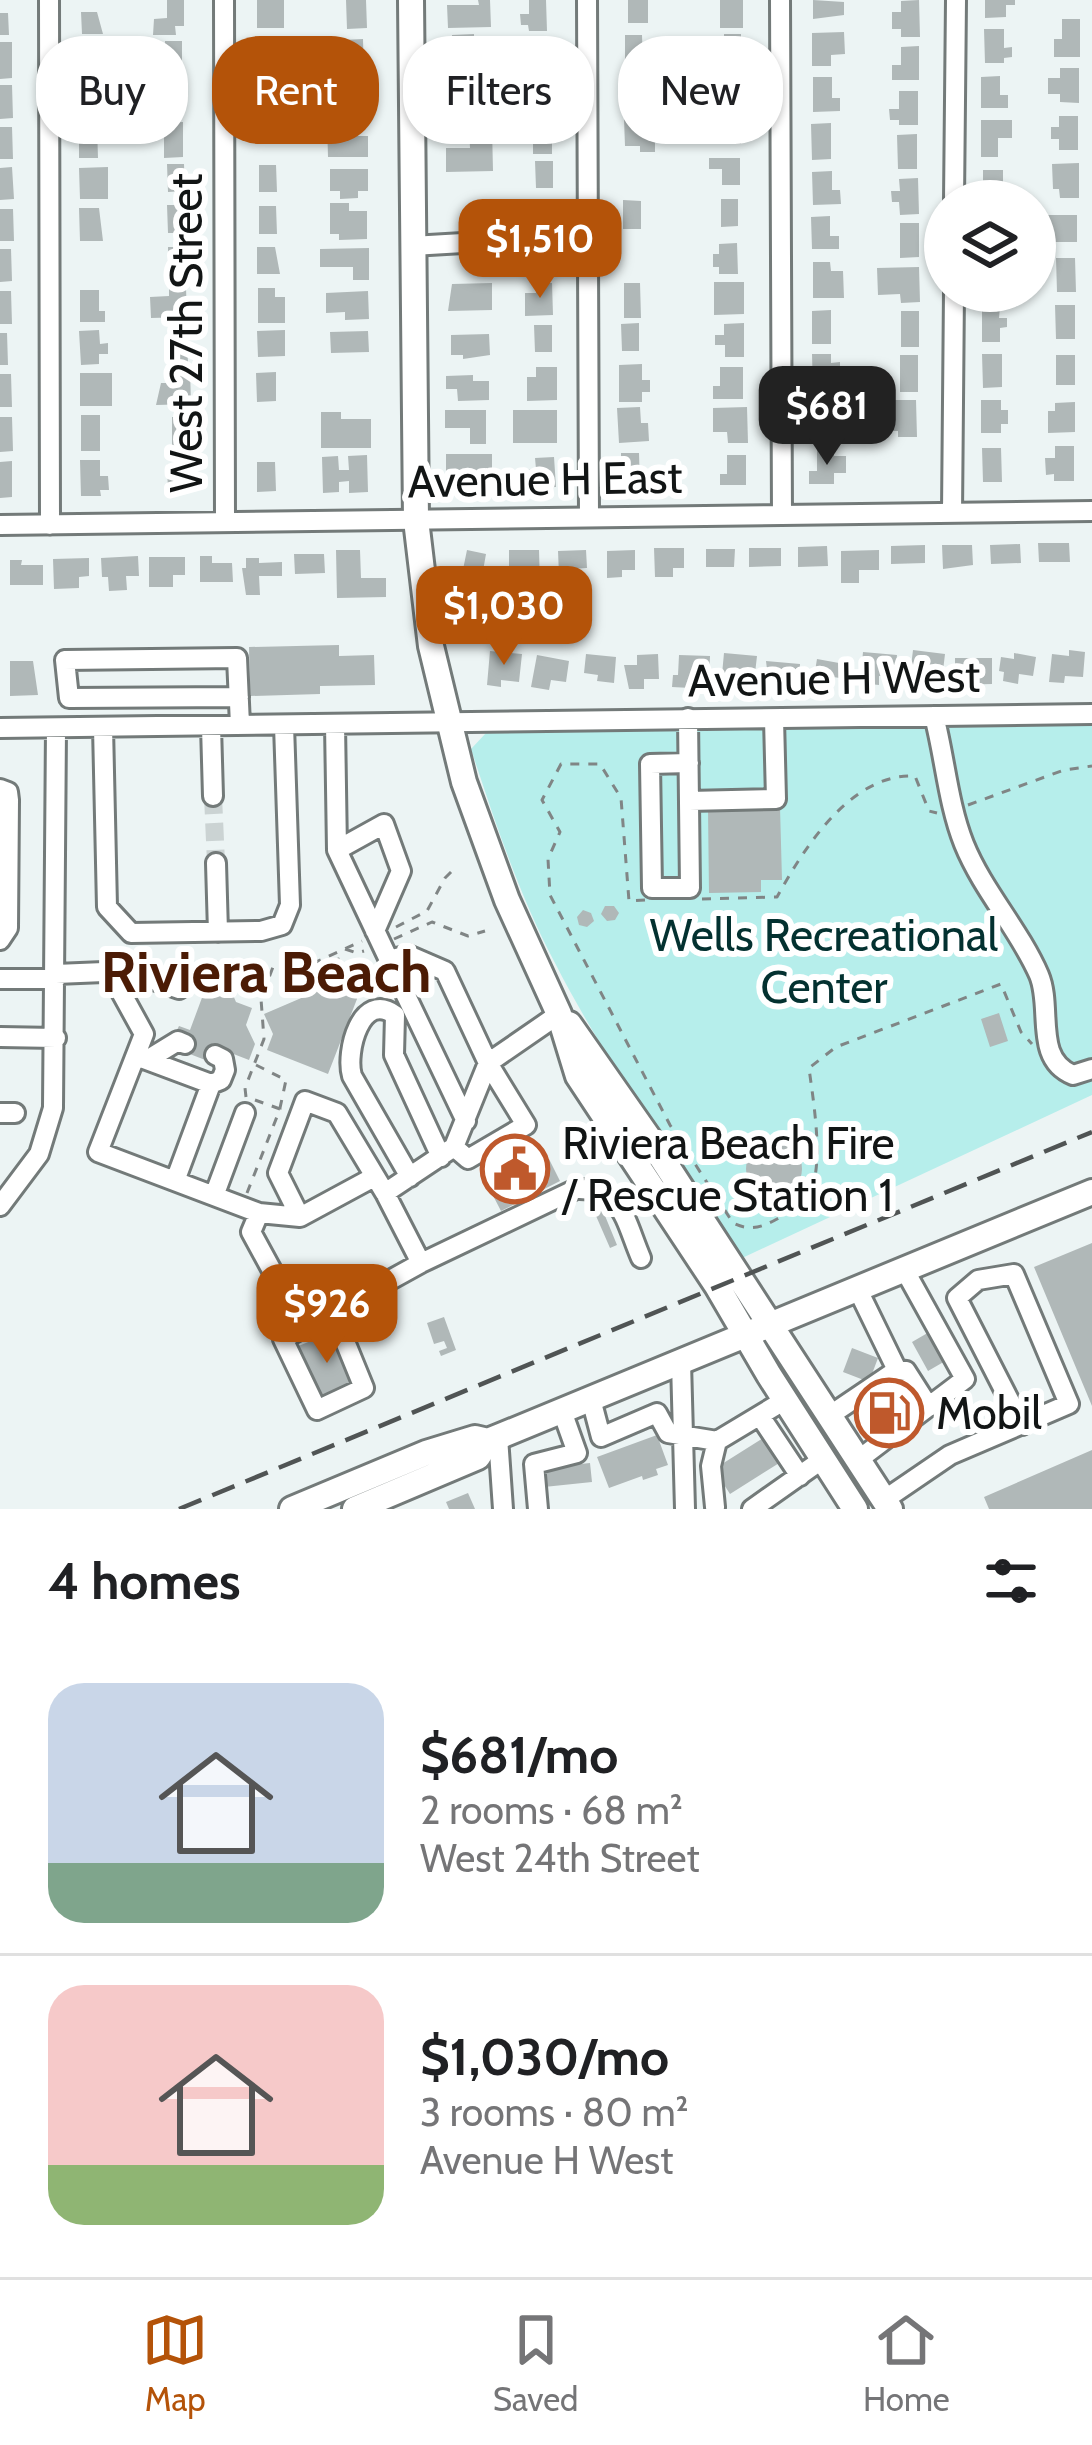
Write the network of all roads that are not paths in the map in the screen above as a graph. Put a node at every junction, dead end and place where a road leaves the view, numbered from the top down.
1 (49, 0) edge
2 (224, 0) edge
3 (411, 0) edge
4 (587, 0) edge
5 (780, 0) edge
6 (956, 0) edge
7 (954, 180) edge
8 (463, 243) dead end
9 (412, 246) junction
10 (954, 312) edge
11 (1092, 511) edge
12 (952, 513) junction
13 (782, 515) junction
14 (589, 517) junction
15 (416, 520) junction
16 (225, 523) junction
17 (0, 525) edge
18 (50, 525) junction
19 (238, 697) junction
20 (68, 698) junction
21 (1092, 714) edge
22 (934, 716) junction
23 (688, 718) junction
24 (774, 718) junction
25 (448, 723) junction
26 (334, 724) junction
27 (239, 725) junction
28 (284, 725) junction
29 (211, 726) junction
30 (104, 727) junction
31 (0, 728) edge
32 (62, 728) junction
33 (689, 763) junction
34 (0, 789) edge
35 (213, 796) tunnel mouth
36 (689, 801) junction
37 (338, 850) junction
38 (216, 863) tunnel mouth
39 (218, 932) junction
40 (0, 940) edge
41 (381, 941) junction
42 (111, 974) junction
43 (56, 976) junction
44 (0, 979) edge
45 (179, 989) dead end
46 (559, 1014) junction
47 (0, 1037) edge
48 (56, 1038) junction
49 (185, 1044) dead end
50 (215, 1055) dead end
51 (141, 1058) junction
52 (488, 1063) junction
53 (1092, 1070) edge
54 (211, 1084) junction
55 (245, 1113) dead end
56 (466, 1121) junction
57 (447, 1152) junction
58 (410, 1177) junction
59 (176, 1181) junction
60 (380, 1185) junction
61 (1092, 1192) edge
62 (214, 1196) junction
63 (0, 1206) edge
64 (250, 1209) junction
65 (300, 1216) junction
66 (962, 1244) junction
67 (641, 1258) dead end
68 (422, 1263) junction
69 (904, 1270) junction
70 (275, 1276) dead end
71 (978, 1280) junction
72 (858, 1290) junction
73 (333, 1312) junction
74 (757, 1330) junction
75 (681, 1362) junction
76 (897, 1370) junction
77 (591, 1399) junction
78 (785, 1400) junction
79 (929, 1407) junction
80 (562, 1411) junction
81 (760, 1416) junction
82 (829, 1416) junction
83 (1022, 1425) junction
84 (685, 1434) junction
85 (493, 1439) junction
86 (717, 1441) junction
87 (823, 1459) junction
88 (858, 1460) junction
89 (800, 1476) junction
90 (396, 1500) edge
91 (887, 1504) edge
92 (686, 1506) edge
93 (716, 1507) edge
94 (292, 1509) edge
95 (355, 1509) edge
96 (503, 1509) edge
97 (538, 1509) edge
98 (737, 1509) edge
99 (752, 1509) edge
100 (855, 1509) edge

1 - 18 street
2 - 16 street, West 27th Street
3 - 9 main road
4 - 14 street
5 - 13 street
6 - 7 street
8 - 9 street
9 - 15 main road
10 - 12 street
11 - 12 street, Avenue H East
12 - 13 street, Avenue H East
13 - 14 street, Avenue H East
14 - 15 street, Avenue H East
15 - 16 street, Avenue H East
15 - 25 main road
16 - 18 street, Avenue H East
17 - 18 street, Avenue H East
19 - 20 street
19 - 20 street
19 - 27 street
20 - 32 street
21 - 22 street, Avenue H West
22 - 24 street, Avenue H West
22 - 53 street
23 - 24 street, Avenue H West
23 - 25 street, Avenue H West
23 - 33 street
24 - 36 street
25 - 26 street, Avenue H West
25 - 46 main road
26 - 28 street, Avenue H West
26 - 37 street
27 - 28 street, Avenue H West
27 - 29 street, Avenue H West
28 - 39 street
29 - 30 street, Avenue H West
29 - 35 street
30 - 32 street, Avenue H West
30 - 39 street
31 - 32 street, Avenue H West
32 - 43 street
33 - 36 street
33 - 36 street
34 - 40 street
37 - 41 street
37 - 41 street
38 - 39 street
41 - 52 street
41 - 56 street
42 - 43 street
42 - 45 street
42 - 51 street
43 - 44 street
43 - 48 street
46 - 52 street
46 - 74 main road
47 - 48 street
48 - 63 street
49 - 51 street
50 - 54 street
51 - 54 street
51 - 59 street
52 - 56 street
52 - 57 street
54 - 59 street
55 - 62 street
56 - 57 street
57 - 58 street
57 - 58 street
58 - 60 street
59 - 62 street
60 - 65 street
60 - 65 street
60 - 68 street
61 - 66 main road
62 - 64 street
64 - 65 street
64 - 70 street
66 - 69 main road
66 - 71 street
67 - 68 street
68 - 73 street
69 - 72 main road
69 - 79 street
71 - 83 street
71 - 83 street
72 - 74 main road
72 - 76 street
73 - 73 street
74 - 75 main road
74 - 78 main road
74 - 82 main road
75 - 77 main road
75 - 84 street
76 - 79 street
76 - 82 street
77 - 80 main road
77 - 84 street
78 - 81 street
78 - 87 main road
79 - 88 street
80 - 85 main road
80 - 97 street
81 - 86 street
81 - 89 street
82 - 88 main road
83 - 91 street
84 - 86 street
84 - 92 street
85 - 90 main road
85 - 94 main road
85 - 96 street
86 - 93 street
87 - 89 street
87 - 100 main road
88 - 91 main road
89 - 99 street
90 - 95 main road
92 - 93 street
93 - 98 street

